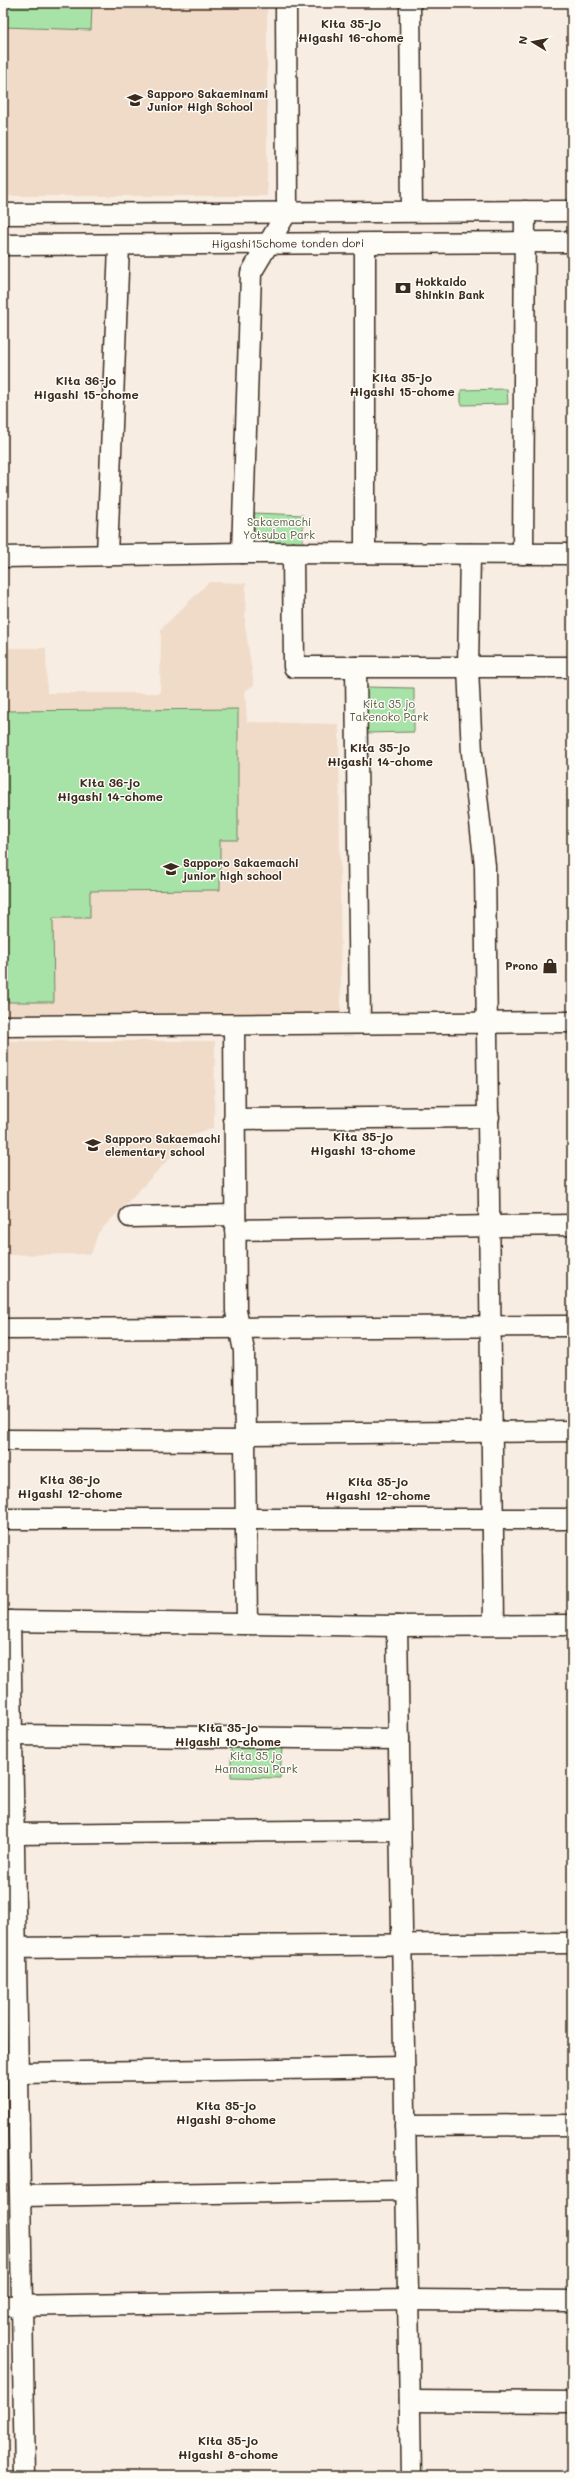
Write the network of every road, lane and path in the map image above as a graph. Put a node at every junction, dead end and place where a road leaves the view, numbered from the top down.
1 (286, 3) edge
2 (410, 3) edge
3 (572, 210) edge
4 (412, 211) junction
5 (525, 211) junction
6 (287, 212) junction
7 (3, 214) edge
8 (525, 242) junction
9 (572, 242) edge
10 (365, 244) junction
11 (3, 245) edge
12 (119, 245) junction
13 (268, 245) junction
14 (242, 553) junction
15 (293, 553) junction
16 (365, 553) junction
17 (470, 554) junction
18 (523, 554) junction
19 (572, 554) edge
20 (107, 555) junction
21 (3, 557) edge
22 (356, 667) junction
23 (572, 667) edge
24 (468, 668) junction
25 (488, 1021) junction
26 (360, 1022) junction
27 (572, 1022) edge
28 (234, 1025) junction
29 (3, 1026) edge
30 (489, 1117) junction
31 (234, 1119) junction
32 (130, 1217) dead end
33 (235, 1222) junction
34 (572, 1225) edge
35 (490, 1227) junction
36 (491, 1326) junction
37 (572, 1326) edge
38 (239, 1327) junction
39 (3, 1329) edge
40 (572, 1431) edge
41 (492, 1432) junction
42 (245, 1437) junction
43 (3, 1440) edge
44 (246, 1519) junction
45 (572, 1519) edge
46 (3, 1520) edge
47 (493, 1520) junction
48 (6, 1621) edge
49 (494, 1623) junction
50 (247, 1624) junction
51 (572, 1625) edge
52 (396, 1626) junction
53 (12, 1735) junction
54 (398, 1739) junction
55 (400, 1830) junction
56 (14, 1834) junction
57 (572, 1943) edge
58 (402, 1944) junction
59 (10, 1948) edge
60 (404, 2067) junction
61 (19, 2073) junction
62 (572, 2125) edge
63 (405, 2126) junction
64 (406, 2190) junction
65 (21, 2196) junction
66 (409, 2300) junction
67 (572, 2301) edge
68 (3, 2306) edge
69 (23, 2306) junction
70 (410, 2401) junction
71 (572, 2402) edge
72 (26, 2476) edge
73 (411, 2476) edge

1 - 6 street
2 - 4 street
3 - 5 street
4 - 5 street
4 - 6 street
5 - 8 street
6 - 7 street
6 - 13 street
8 - 9 street, Higashi15chome tonden dori
8 - 10 street, Higashi15chome tonden dori
8 - 18 street
10 - 13 street, Higashi15chome tonden dori
10 - 16 street
11 - 12 street, Higashi15chome tonden dori
12 - 13 street, Higashi15chome tonden dori
12 - 20 street
13 - 14 street
14 - 15 street
14 - 20 street
15 - 16 street
15 - 22 street
16 - 17 street
17 - 18 street
17 - 24 street
18 - 19 street
20 - 21 street
22 - 24 street
22 - 26 street
23 - 24 street
24 - 25 street
25 - 26 street
25 - 27 street
25 - 30 street
26 - 28 street
28 - 29 street
28 - 31 street
30 - 31 street
30 - 35 street
31 - 33 street
32 - 33 street
33 - 35 street
33 - 38 street
34 - 35 street
35 - 36 street
36 - 37 street
36 - 38 street
36 - 41 street
38 - 39 street
38 - 42 street
40 - 41 street
41 - 42 street
41 - 47 street
42 - 43 street
42 - 44 street
44 - 46 street
44 - 47 street
44 - 50 street
45 - 47 street
47 - 49 street
48 - 50 street
48 - 53 street
49 - 51 street
49 - 52 street
50 - 52 street
52 - 54 street
53 - 54 street
53 - 56 street
54 - 55 street
55 - 56 street
55 - 58 street
56 - 59 street
57 - 58 street
58 - 59 street
58 - 60 street
59 - 61 street
60 - 61 street
60 - 63 street
61 - 65 street
62 - 63 street
63 - 64 street
64 - 65 street
64 - 66 street
65 - 69 street
66 - 67 street
66 - 69 street
66 - 70 street
68 - 69 street
69 - 72 street
70 - 71 street
70 - 73 street

